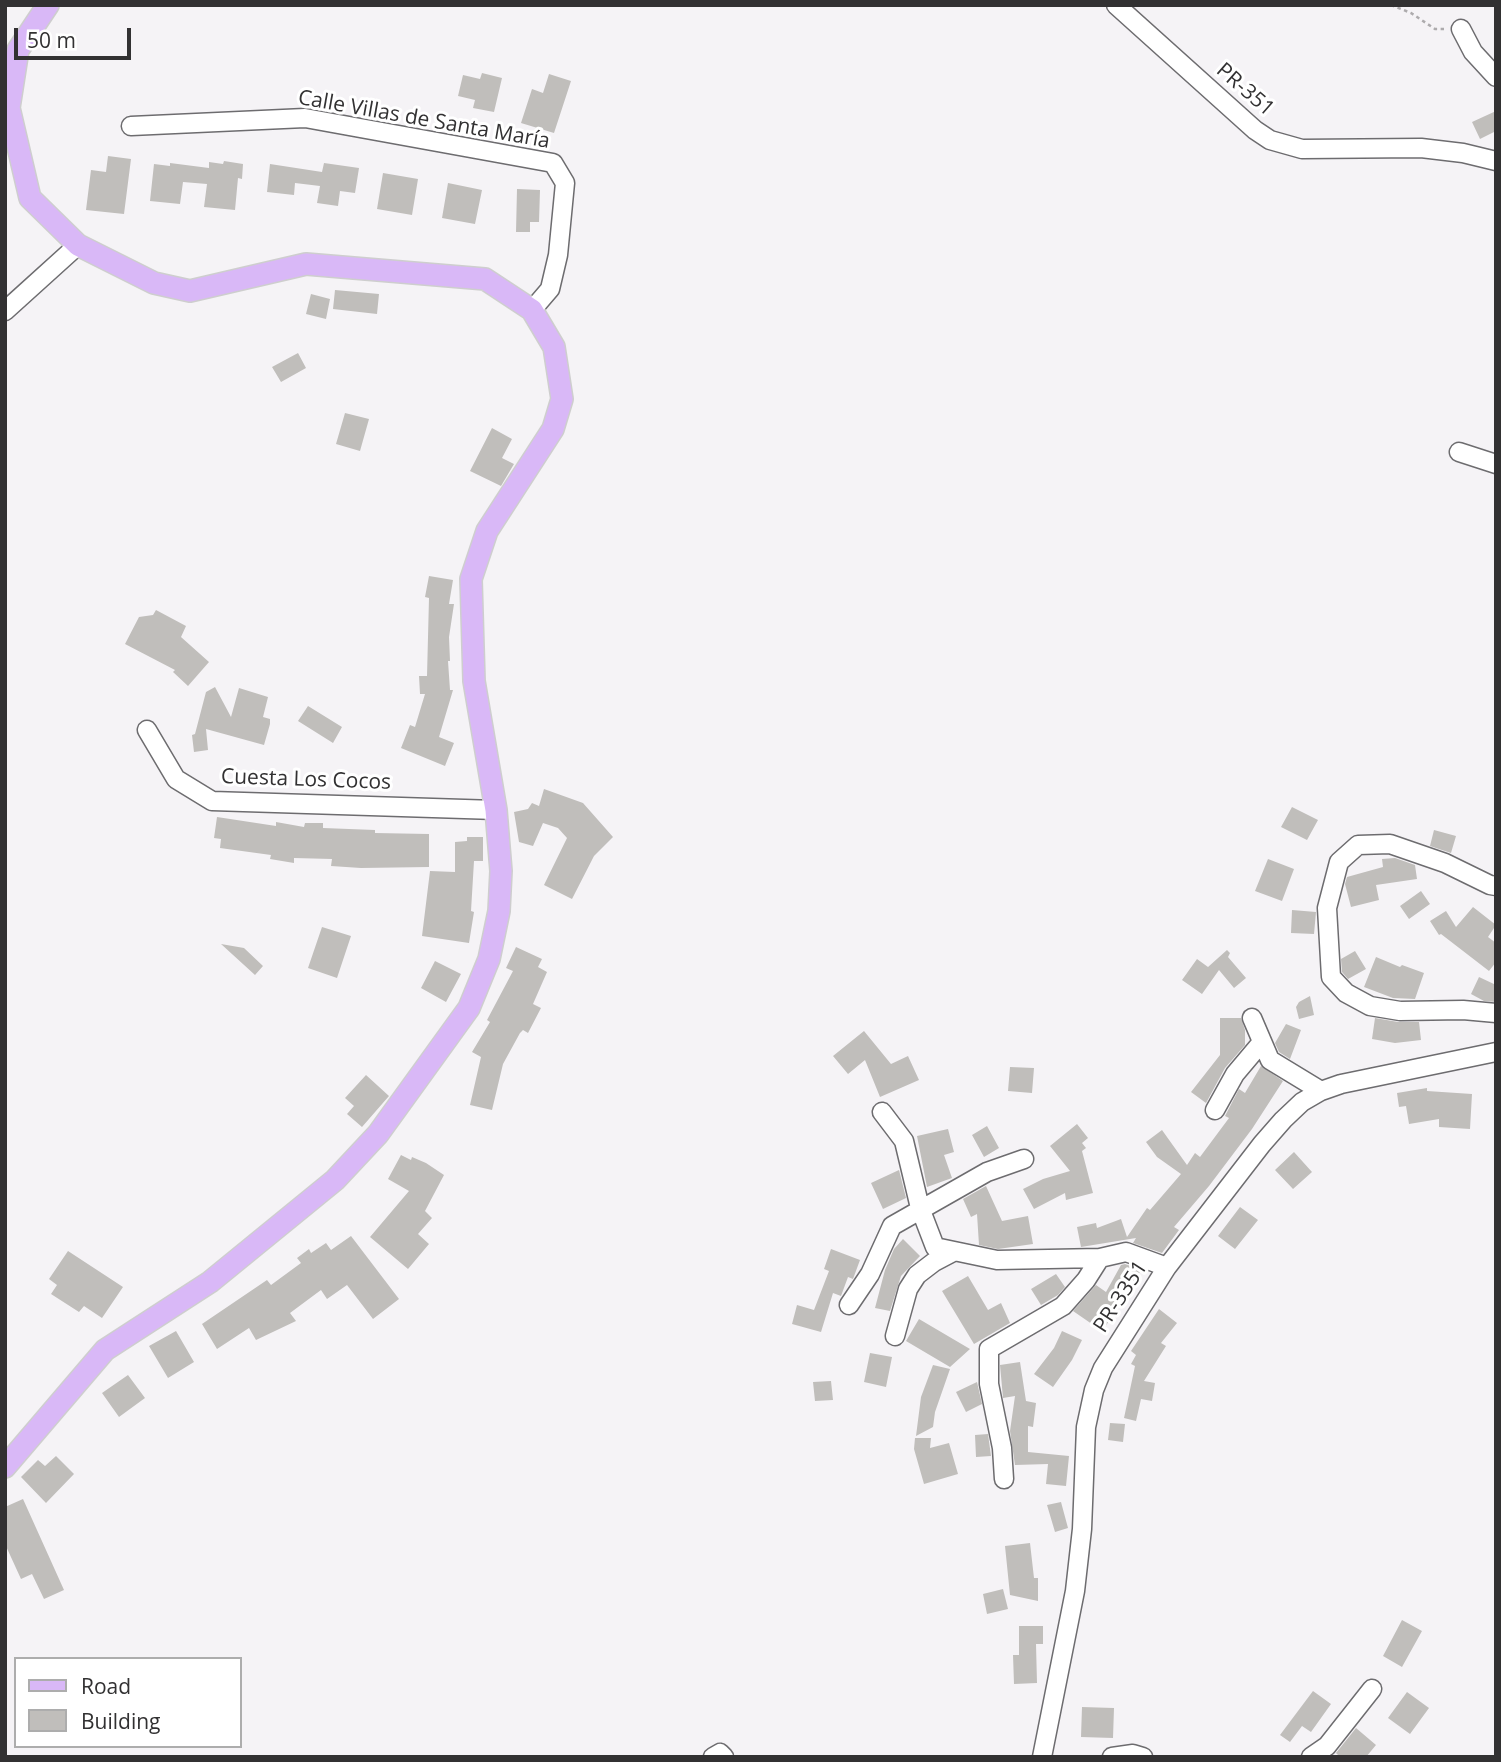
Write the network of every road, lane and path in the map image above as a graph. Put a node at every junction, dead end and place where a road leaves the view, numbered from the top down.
1 (48, 5) edge
2 (1116, 5) edge
3 (1391, 5) edge
4 (1461, 29) joint
5 (1496, 77) edge
6 (131, 125) dead end
7 (1496, 161) edge
8 (78, 246) junction
9 (533, 310) junction
10 (5, 311) edge
11 (1459, 452) dead end
12 (1496, 464) edge
13 (147, 730) dead end
14 (496, 810) junction
15 (1496, 886) edge
16 (1496, 1013) edge
17 (1252, 1018) dead end
18 (1262, 1042) junction
19 (1496, 1052) edge
20 (1321, 1091) junction
21 (1214, 1110) dead end
22 (882, 1112) dead end
23 (1024, 1159) dead end
24 (920, 1208) junction
25 (953, 1252) junction
26 (1100, 1258) junction
27 (1167, 1267) junction
28 (849, 1305) dead end
29 (895, 1336) dead end
30 (5, 1467) edge
31 (1004, 1479) dead end
32 (1372, 1689) dead end
33 (713, 1757) edge
34 (724, 1757) edge
35 (1042, 1757) edge
36 (1112, 1757) edge
37 (1143, 1757) edge
38 (1311, 1757) edge

1 - 8 main road
2 - 7 street, PR-351 / PR-351
3 - 4 path
4 - 5 street
6 - 9 street, Calle Villas de Santa María
8 - 9 main road
8 - 10 street
9 - 14 main road
11 - 12 street
13 - 14 street, Cuesta Los Cocos
14 - 30 main road
15 - 16 street
17 - 18 street
18 - 20 street
18 - 21 street
19 - 20 street, PR-3351 / PR-3351
20 - 27 street, PR-3351 / PR-3351
22 - 24 street
23 - 24 street
24 - 25 street
24 - 28 street
25 - 26 street
25 - 29 street
26 - 27 street
26 - 31 street
27 - 35 street, PR-3351 / PR-3351
32 - 38 street
33 - 34 street
36 - 37 street

